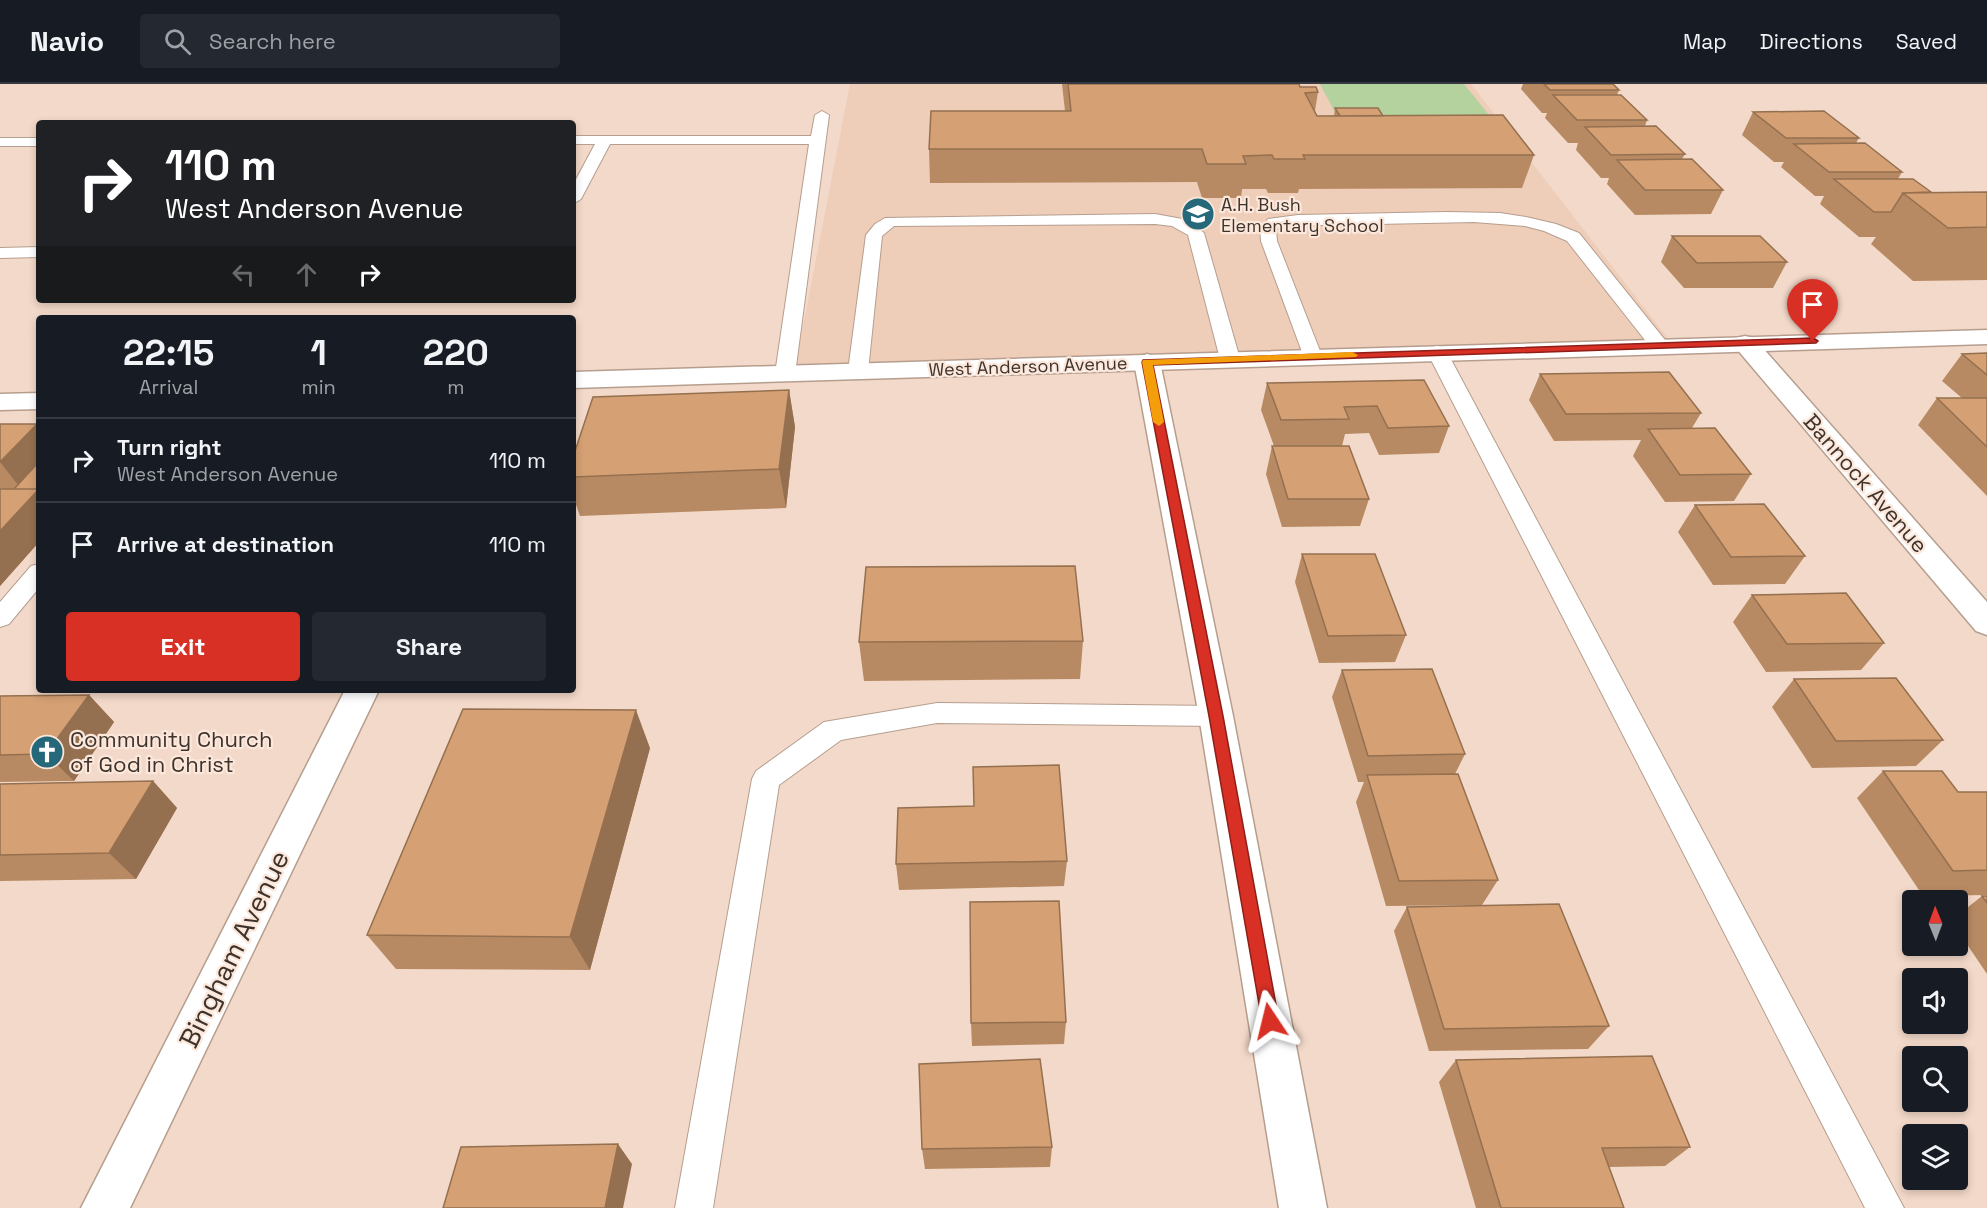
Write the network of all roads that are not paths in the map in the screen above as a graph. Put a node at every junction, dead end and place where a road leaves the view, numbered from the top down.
1 (822, 115) dead end
2 (576, 140) edge
3 (605, 140) junction
4 (817, 140) junction
5 (0, 142) edge
6 (36, 142) edge
7 (576, 193) edge
8 (36, 252) edge
9 (0, 253) edge
10 (1987, 337) edge
11 (1745, 343) junction
12 (1659, 345) junction
13 (1437, 352) junction
14 (1312, 356) junction
15 (1230, 359) junction
16 (1147, 362) junction
17 (858, 371) junction
18 (785, 374) junction
19 (576, 380) edge
20 (36, 401) edge
21 (0, 402) edge
22 (36, 576) edge
23 (0, 618) edge
24 (1987, 623) edge
25 (361, 693) edge
26 (1216, 716) junction
27 (105, 1208) edge
28 (694, 1208) edge
29 (1303, 1208) edge
30 (1885, 1208) edge

1 - 4 lane
2 - 3 lane
3 - 4 lane
3 - 7 lane
4 - 18 lane
5 - 6 lane
8 - 9 lane
10 - 11 street, West Anderson Avenue
11 - 12 street, West Anderson Avenue
11 - 24 street, Bannock Avenue
12 - 13 street, West Anderson Avenue
12 - 14 lane
13 - 14 street, West Anderson Avenue
13 - 30 lane
14 - 15 street, West Anderson Avenue
15 - 16 street, West Anderson Avenue
15 - 17 lane
16 - 17 street, West Anderson Avenue
16 - 26 street
17 - 18 street, West Anderson Avenue
18 - 19 street, West Anderson Avenue
20 - 21 street
22 - 23 lane
25 - 27 street, Bingham Avenue
26 - 28 lane
26 - 29 street

